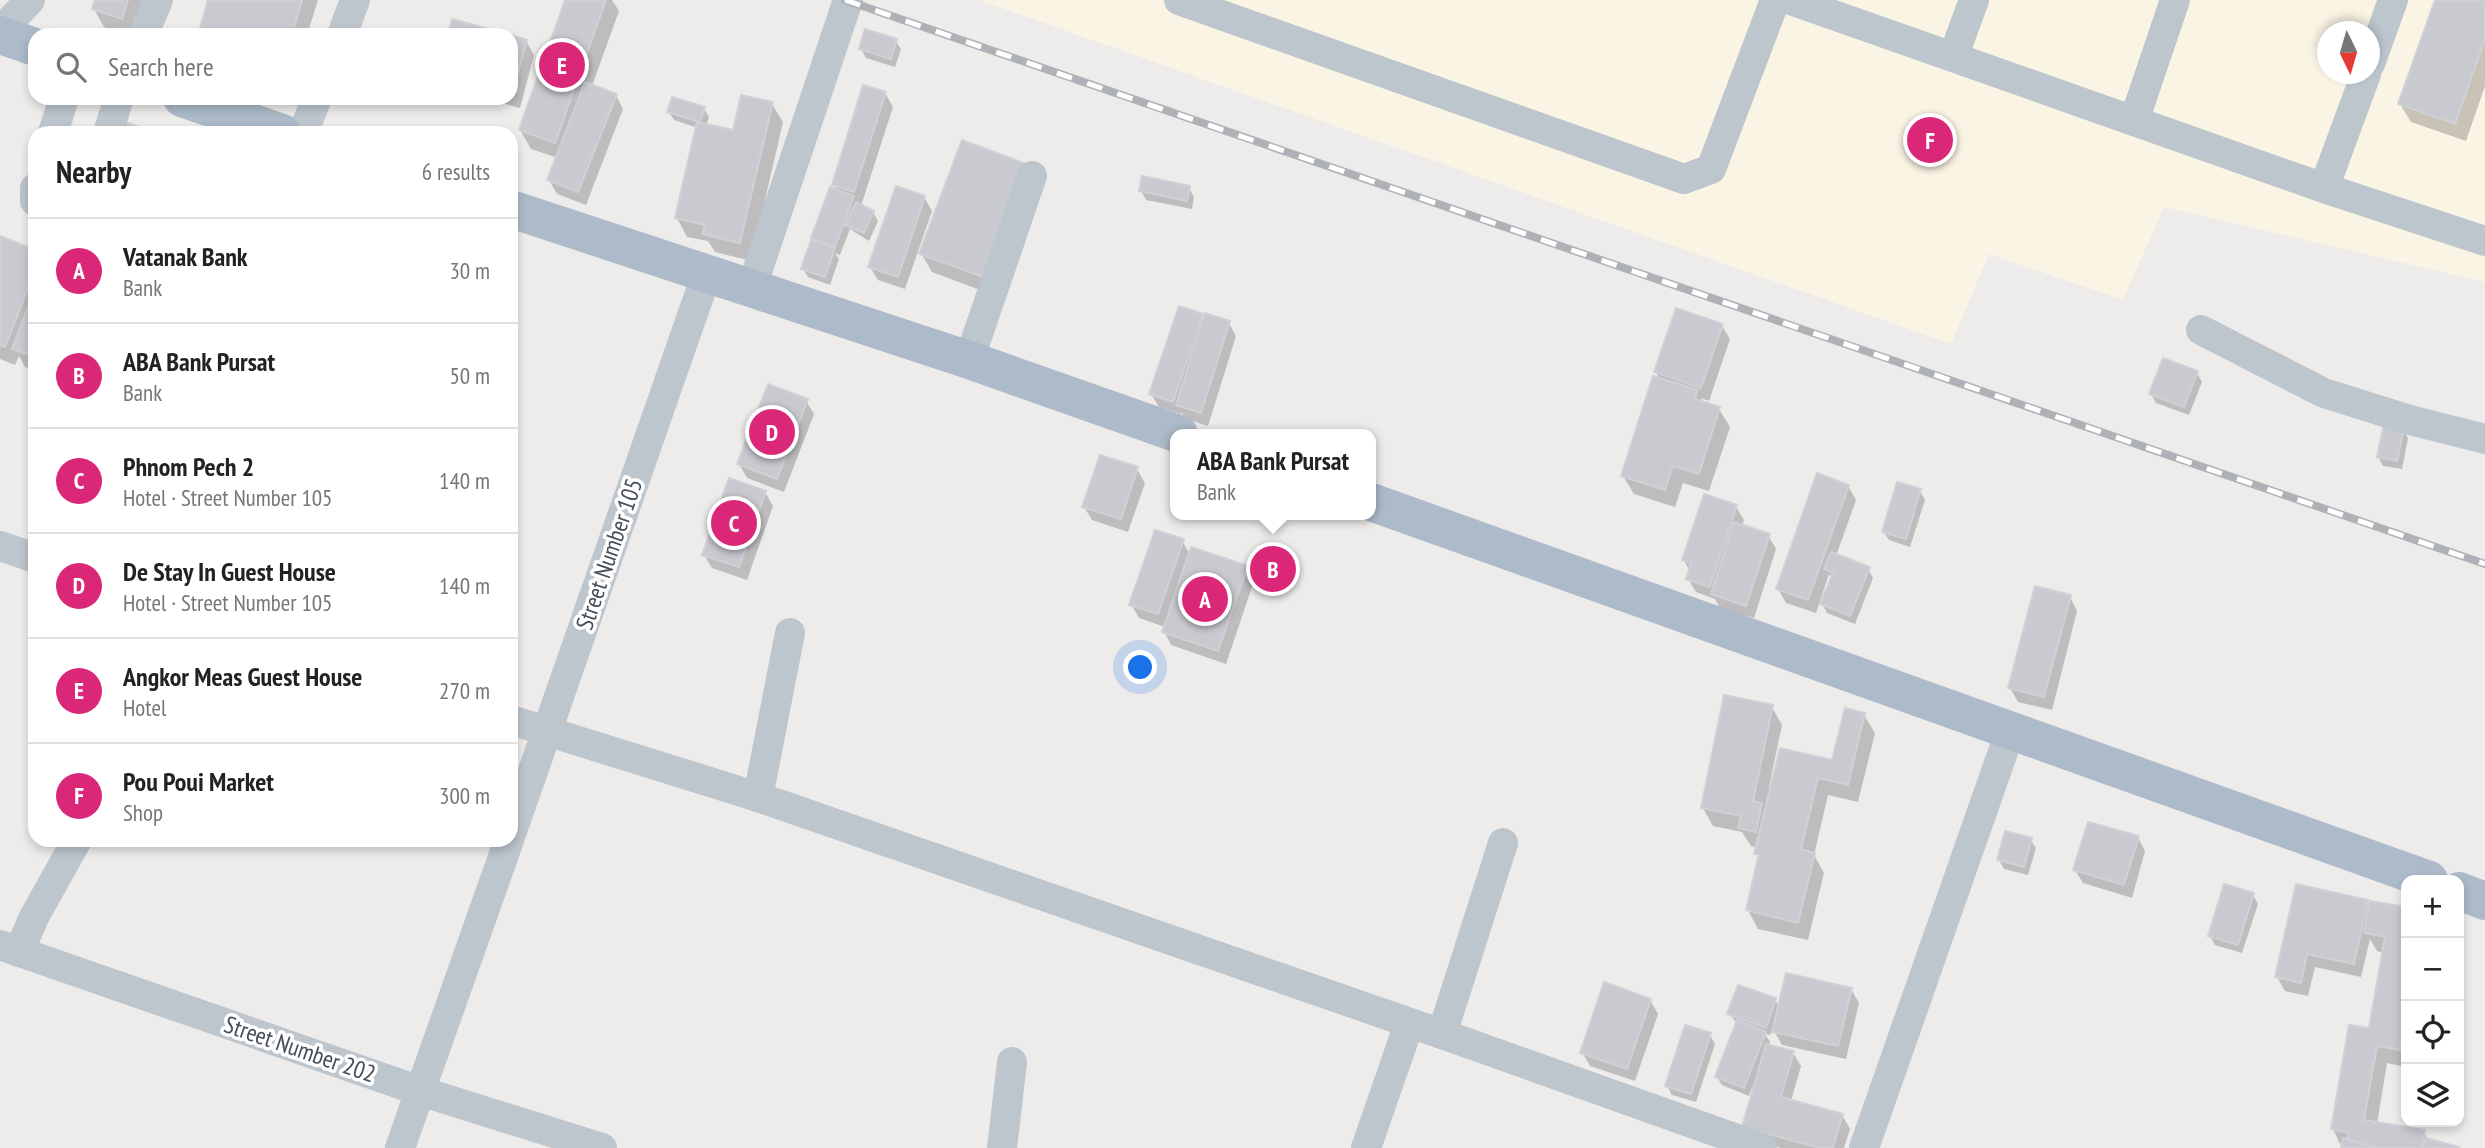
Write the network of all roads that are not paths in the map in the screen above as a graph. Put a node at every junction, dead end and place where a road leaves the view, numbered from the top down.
1 (30, 0) edge
2 (158, 0) edge
3 (355, 0) edge
4 (848, 0) edge
5 (1180, 0) edge
6 (1776, 0) edge
7 (1791, 0) edge
8 (1974, 0) edge
9 (2175, 0) edge
10 (2393, 0) edge
11 (146, 28) edge
12 (345, 28) edge
13 (0, 33) edge
14 (2380, 36) edge
15 (28, 44) edge
16 (1953, 57) junction
17 (2362, 84) edge
18 (62, 105) edge
19 (117, 105) edge
20 (201, 105) edge
21 (314, 105) edge
22 (2134, 121) junction
23 (55, 126) edge
24 (110, 126) edge
25 (262, 126) edge
26 (306, 126) edge
27 (1032, 176) dead end
28 (2324, 188) junction
29 (518, 211) edge
30 (2485, 241) edge
31 (707, 273) junction
32 (751, 287) junction
33 (2201, 330) dead end
34 (969, 360) junction
35 (1170, 431) edge
36 (2485, 439) edge
37 (1376, 504) edge
38 (0, 545) edge
39 (28, 555) edge
40 (790, 634) dead end
41 (518, 722) edge
42 (2011, 729) junction
43 (548, 732) junction
44 (758, 797) junction
45 (518, 815) edge
46 (1503, 843) dead end
47 (73, 847) edge
48 (507, 847) edge
49 (2415, 875) edge
50 (2464, 893) edge
51 (2485, 901) edge
52 (10, 949) edge
53 (1409, 1024) junction
54 (1442, 1034) junction
55 (1012, 1062) dead end
56 (420, 1091) junction
57 (400, 1148) edge
58 (602, 1148) edge
59 (1002, 1148) edge
60 (1366, 1148) edge
61 (1762, 1148) edge
62 (1864, 1148) edge

1 - 13 street
2 - 11 street
3 - 12 street
4 - 32 street
5 - 6 street
7 - 16 street
8 - 16 street
9 - 22 street
10 - 14 street
13 - 15 main road
16 - 22 street
17 - 28 street
18 - 23 street
19 - 24 street
20 - 25 main road
21 - 26 street
22 - 28 street
27 - 34 street
28 - 30 street
29 - 31 main road
31 - 32 main road
31 - 43 street, Street Number 105
32 - 34 main road
33 - 36 street
34 - 35 main road
37 - 42 main road
38 - 39 street
40 - 44 street
41 - 43 street
42 - 49 main road
42 - 62 street
43 - 44 street
43 - 45 street, Street Number 105
44 - 53 street
46 - 54 street
47 - 52 street
48 - 56 street
50 - 51 main road
52 - 56 street, Street Number 202
53 - 54 street
53 - 60 street
54 - 61 street
55 - 59 street
56 - 57 street
56 - 58 street, Street Number 202

